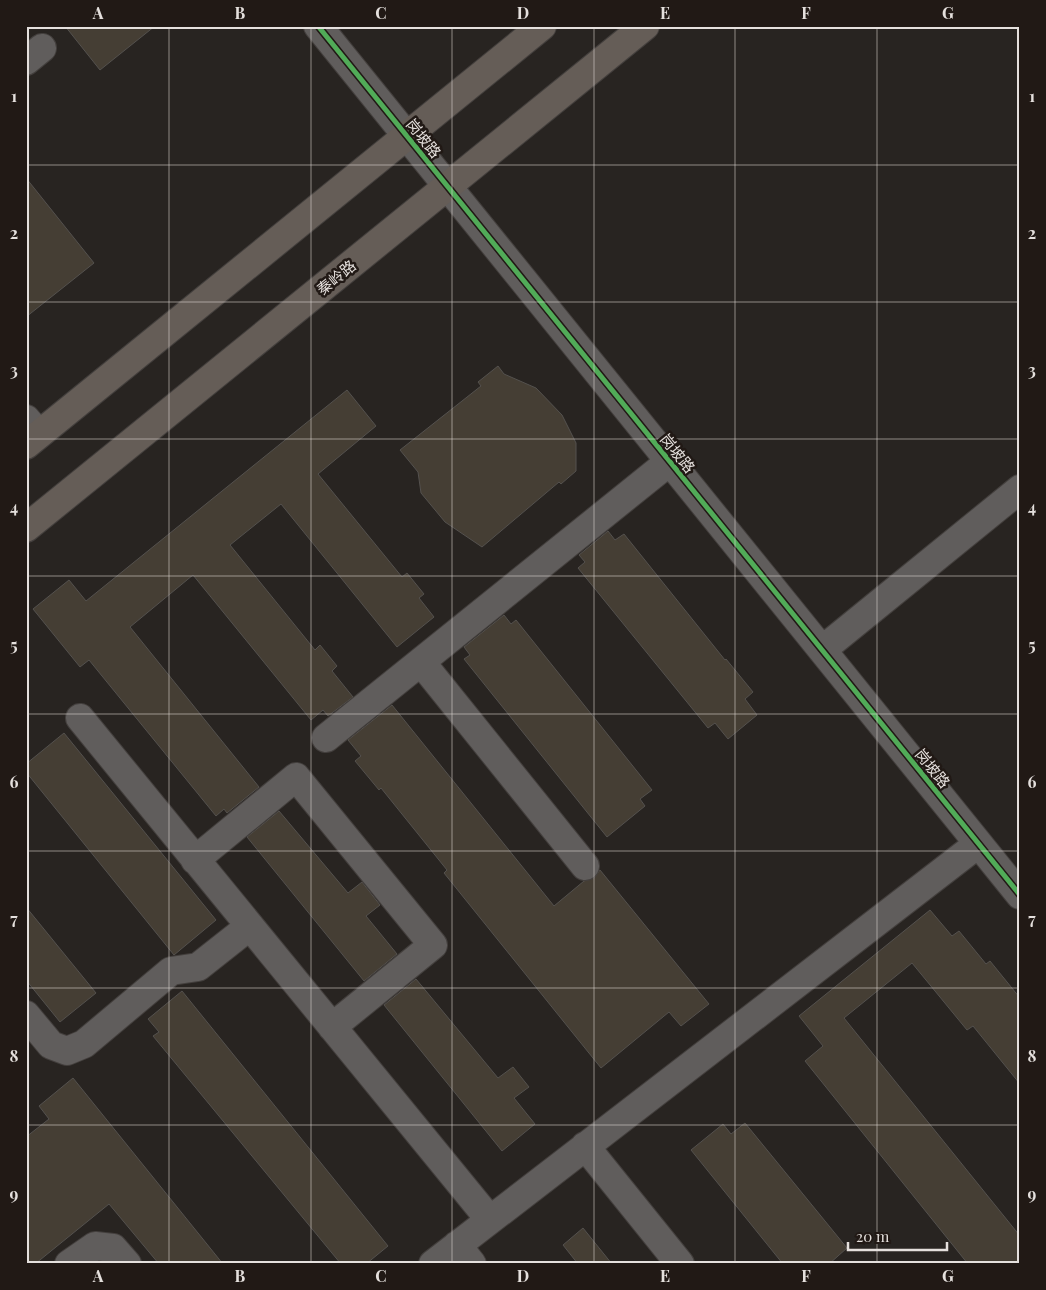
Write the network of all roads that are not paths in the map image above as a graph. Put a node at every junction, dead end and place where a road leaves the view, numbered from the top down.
1 (318, 26) edge
2 (542, 26) edge
3 (645, 26) edge
4 (406, 136) junction
5 (448, 187) junction
6 (30, 433) edge
7 (670, 462) junction
8 (1020, 490) edge
9 (26, 528) edge
10 (822, 650) junction
11 (421, 662) junction
12 (80, 718) dead end
13 (326, 738) dead end
14 (978, 844) junction
15 (195, 860) junction
16 (585, 866) dead end
17 (1020, 895) edge
18 (250, 926) junction
19 (26, 1015) edge
20 (332, 1027) junction
21 (585, 1146) junction
22 (490, 1220) junction
23 (465, 1254) edge
24 (69, 1264) edge
25 (126, 1264) edge
26 (433, 1264) edge
27 (680, 1264) edge

1 - 4 street, 岗坡路
2 - 4 main road
3 - 5 main road, 秦岭路
4 - 5 street, 岗坡路
4 - 6 main road
5 - 7 street, 岗坡路
5 - 9 main road, 秦岭路
7 - 10 street, 岗坡路
7 - 11 street
8 - 10 street
10 - 14 street, 岗坡路
11 - 13 street
11 - 16 street
12 - 15 street
14 - 17 street, 岗坡路
14 - 21 street
15 - 18 street
15 - 20 street
18 - 19 street
18 - 20 street
20 - 22 street
21 - 22 street
21 - 27 street
22 - 23 street
23 - 26 street
24 - 25 street

